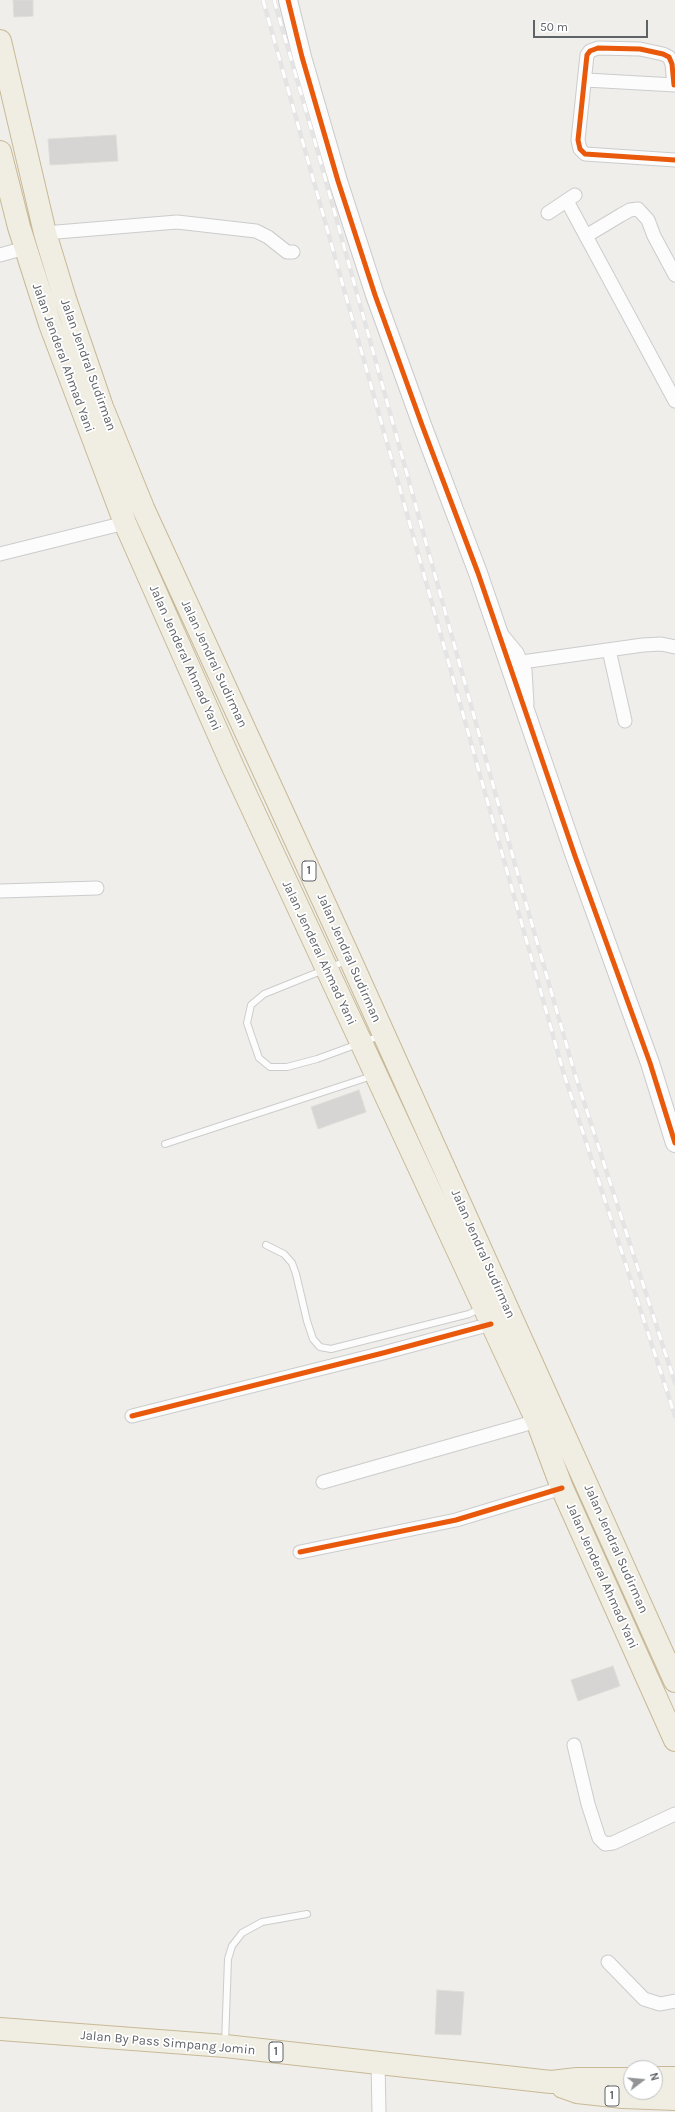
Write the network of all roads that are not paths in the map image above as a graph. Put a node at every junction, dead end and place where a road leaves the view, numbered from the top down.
1 (288, 0) edge
2 (0, 41) edge
3 (586, 80) junction
4 (675, 85) edge
5 (0, 152) edge
6 (675, 160) edge
7 (548, 213) dead end
8 (45, 233) junction
9 (586, 236) junction
10 (26, 248) junction
11 (294, 252) dead end
12 (0, 254) edge
13 (675, 275) edge
14 (675, 401) edge
15 (125, 523) junction
16 (0, 554) edge
17 (498, 631) junction
18 (675, 647) edge
19 (608, 650) junction
20 (522, 662) junction
21 (527, 716) junction
22 (625, 721) dead end
23 (97, 888) dead end
24 (0, 891) edge
25 (350, 959) junction
26 (325, 968) junction
27 (384, 1034) junction
28 (360, 1043) junction
29 (375, 1075) junction
30 (675, 1143) edge
31 (165, 1144) dead end
32 (266, 1245) dead end
33 (487, 1316) junction
34 (132, 1416) dead end
35 (537, 1421) junction
36 (323, 1482) dead end
37 (562, 1488) junction
38 (300, 1552) dead end
39 (675, 1681) edge
40 (673, 1735) edge
41 (574, 1745) dead end
42 (675, 1814) edge
43 (307, 1914) dead end
44 (608, 1962) dead end
45 (675, 2001) edge
46 (0, 2029) edge
47 (225, 2046) junction
48 (378, 2062) junction
49 (663, 2078) edge
50 (675, 2078) edge
51 (623, 2079) edge
52 (551, 2082) junction
53 (675, 2099) edge
54 (379, 2112) edge

1 - 17 street
2 - 8 highway, Jalan Jendral Sudirman / 1
3 - 4 street
3 - 4 street
3 - 6 street
5 - 10 highway, Jalan Jenderal Ahmad Yani / 1
7 - 9 street
8 - 11 street
8 - 25 highway, Jalan Jendral Sudirman / 1
9 - 13 street
9 - 14 street
10 - 12 street
10 - 15 highway, Jalan Jenderal Ahmad Yani / 1
15 - 16 street
15 - 26 highway, Jalan Jenderal Ahmad Yani / 1
17 - 20 street
17 - 21 street
18 - 19 street
19 - 20 street
19 - 22 street
20 - 21 street
21 - 30 street
23 - 24 street
25 - 26 lane
25 - 27 highway, Jalan Jendral Sudirman / 1
26 - 28 highway, Jalan Jenderal Ahmad Yani / 1
26 - 28 lane
27 - 28 lane
27 - 39 highway, Jalan Jendral Sudirman / 1
28 - 29 highway, Jalan Jenderal Ahmad Yani / 1
29 - 31 lane
29 - 33 highway, Jalan Jenderal Ahmad Yani / 1
32 - 33 lane
33 - 34 street
33 - 35 highway, Jalan Jenderal Ahmad Yani / 1
35 - 36 street
35 - 37 highway, Jalan Jenderal Ahmad Yani / 1
37 - 38 street
37 - 40 highway, Jalan Jenderal Ahmad Yani / 1
41 - 42 street
43 - 47 lane
44 - 45 street
46 - 47 highway, Jalan By Pass Simpang Jomin / 1
47 - 48 highway, Jalan By Pass Simpang Jomin / 1
48 - 52 highway, Jalan By Pass Simpang Jomin / 1
48 - 54 street
49 - 50 highway
51 - 52 highway, Jalan By Pass Simpang Jomin / 1
52 - 53 highway, Jalan By Pass Simpang Jomin / 1

